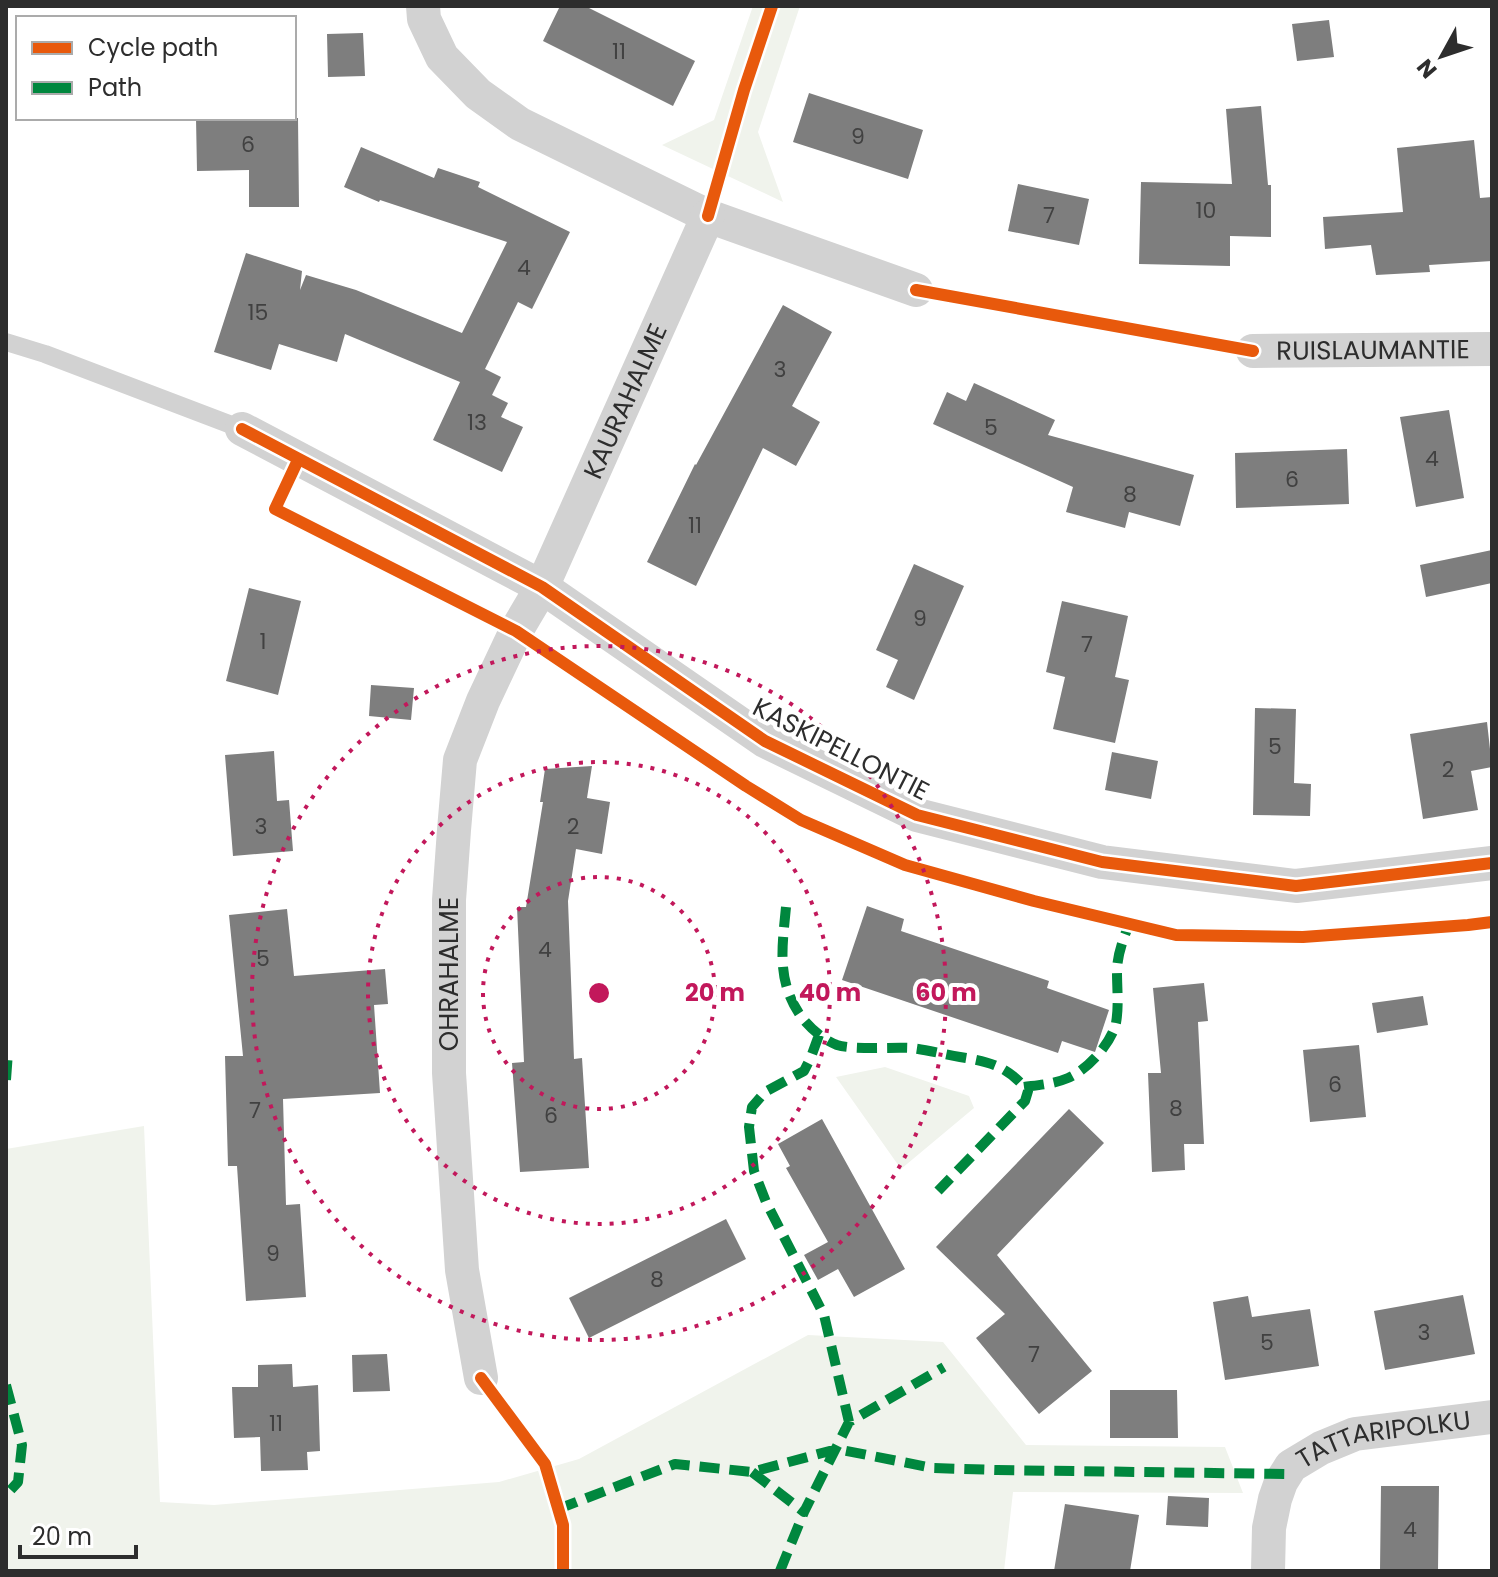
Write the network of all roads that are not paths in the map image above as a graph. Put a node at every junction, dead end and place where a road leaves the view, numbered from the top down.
1 (423, 6) edge
2 (708, 216) junction
3 (916, 290) dead end
4 (6, 342) edge
5 (1492, 349) edge
6 (1253, 351) dead end
7 (242, 429) joint
8 (542, 587) junction
9 (1492, 863) edge
10 (481, 1378) dead end
11 (1492, 1417) edge
12 (1268, 1571) edge

1 - 2 street
2 - 3 street
2 - 8 street, KAURAHALME
4 - 7 lane
5 - 6 street, RUISLAUMANTIE
7 - 8 street, KASKIPELLONTIE
8 - 9 street, KASKIPELLONTIE
8 - 10 street, OHRAHALME
11 - 12 street, TATTARIPOLKU

